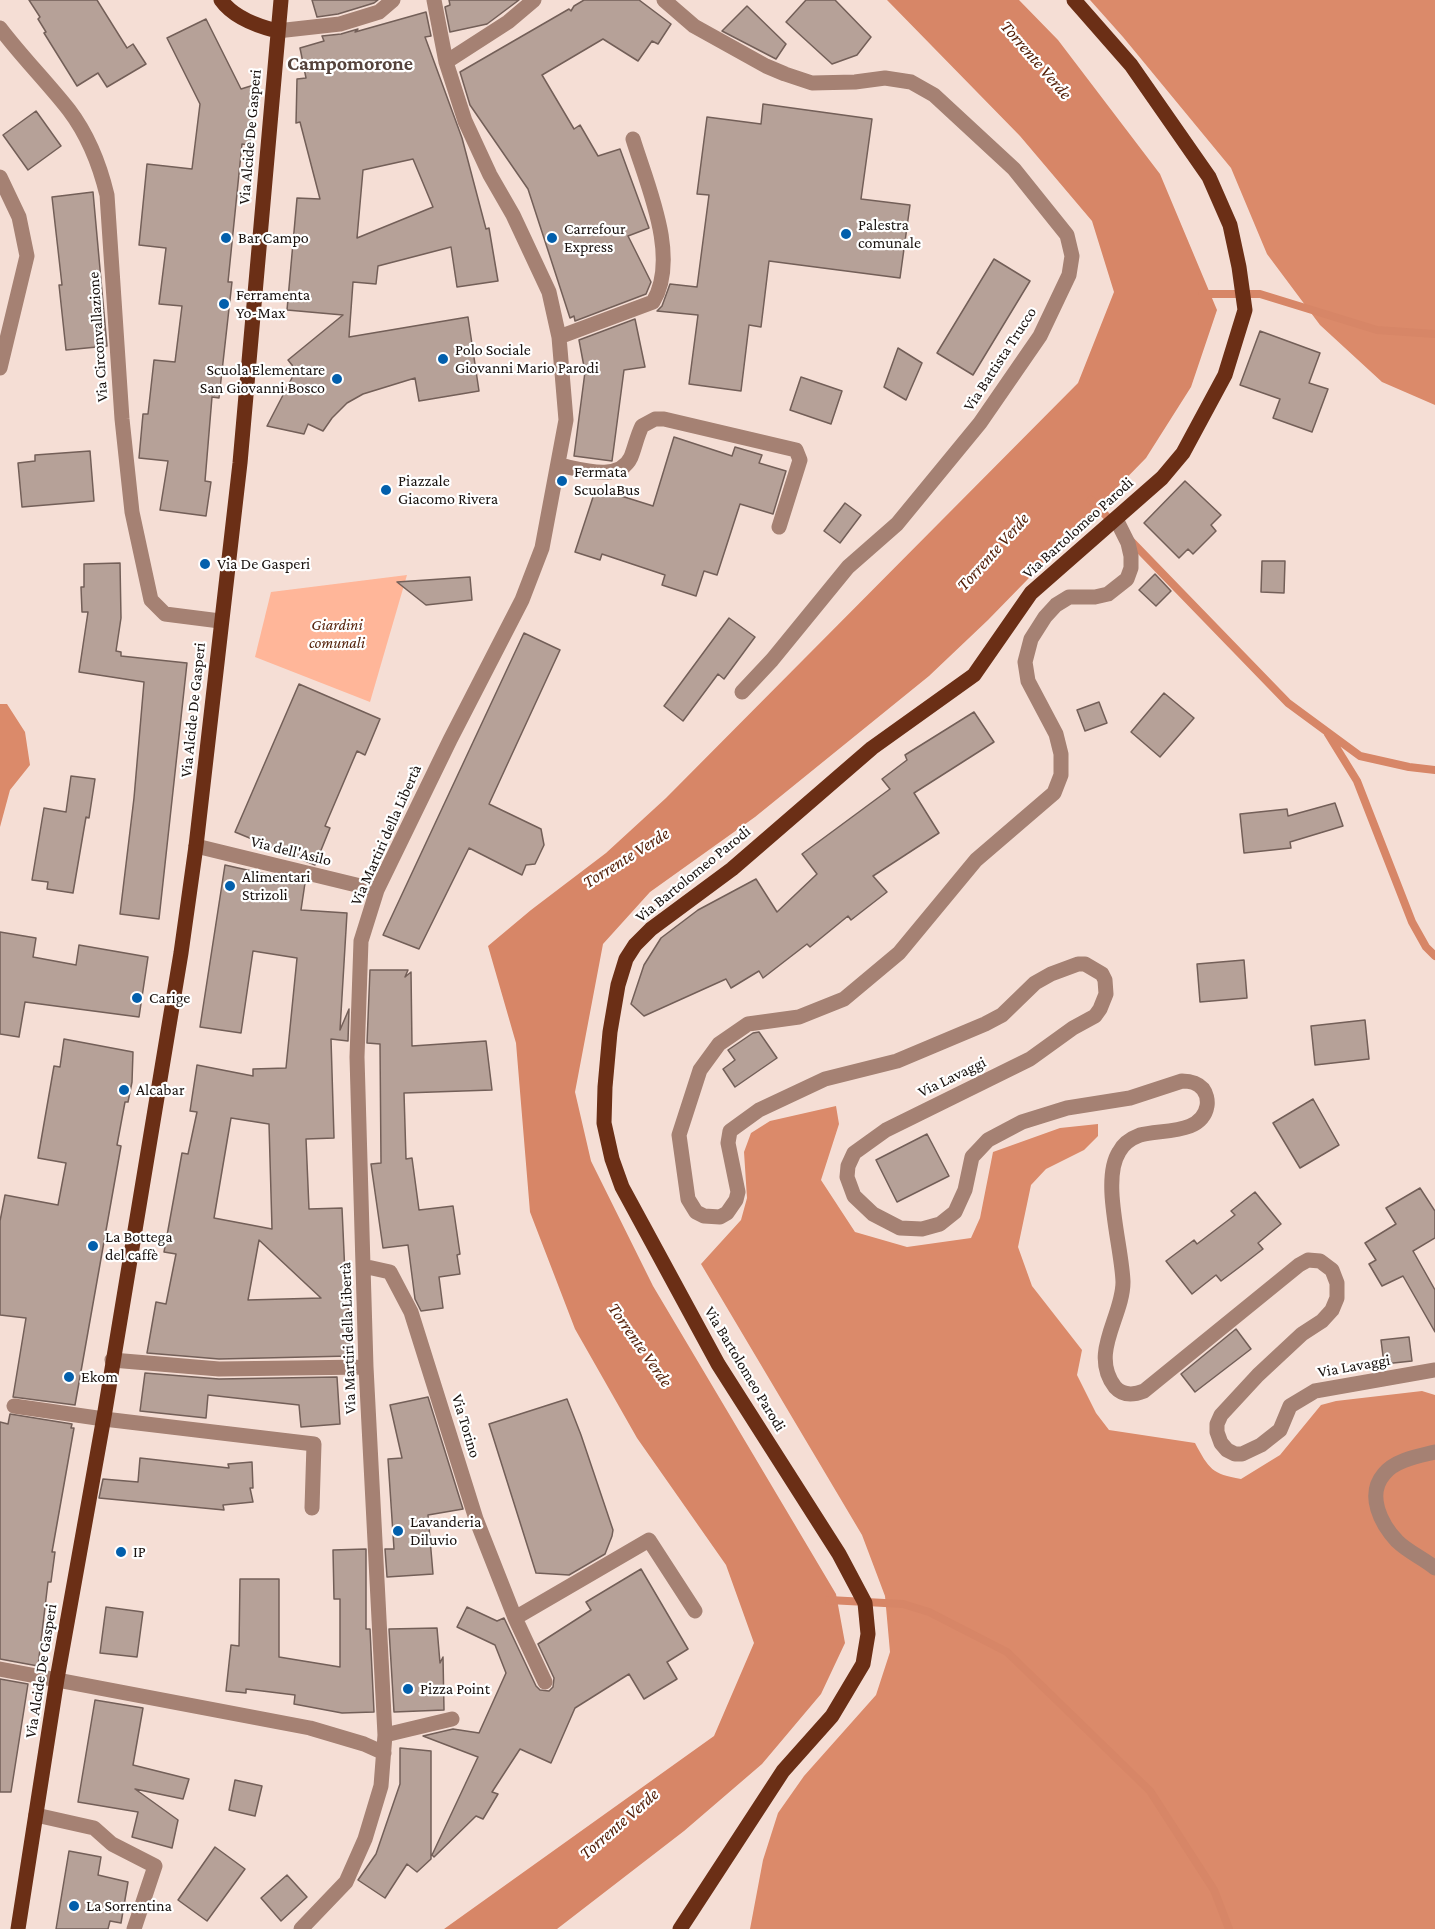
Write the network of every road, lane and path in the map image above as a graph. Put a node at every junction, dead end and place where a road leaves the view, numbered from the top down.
1 (221, 0) edge
2 (281, 0) edge
3 (393, 0) edge
4 (434, 0) edge
5 (534, 0) edge
6 (664, 0) edge
7 (1074, 0) edge
8 (0, 28) edge
9 (277, 31) junction
10 (446, 62) junction
11 (633, 139) dead end
12 (0, 177) edge
13 (559, 337) junction
14 (0, 368) edge
15 (558, 465) junction
16 (1116, 519) junction
17 (779, 527) dead end
18 (220, 621) junction
19 (742, 692) dead end
20 (196, 846) junction
21 (378, 890) junction
22 (363, 1266) junction
23 (112, 1360) junction
24 (366, 1367) junction
25 (1435, 1370) edge
26 (14, 1406) dead end
27 (104, 1419) junction
28 (1435, 1452) edge
29 (312, 1508) dead end
30 (1435, 1568) edge
31 (695, 1611) dead end
32 (515, 1618) junction
33 (0, 1670) edge
34 (57, 1679) junction
35 (546, 1682) dead end
36 (452, 1719) dead end
37 (385, 1735) junction
38 (384, 1753) junction
39 (36, 1815) junction
40 (18, 1929) edge
41 (134, 1929) edge
42 (301, 1929) edge
43 (680, 1929) edge

1 - 9 main road
2 - 9 main road, Via Alcide De Gasperi
3 - 9 street
4 - 10 street, Via Martiri della Libertà
5 - 10 street
6 - 19 street, Via Battista Trucco
7 - 16 main road, Via Bartolomeo Parodi
8 - 18 street, Via Circonvallazione
9 - 18 main road, Via Alcide De Gasperi
10 - 13 street, Via Martiri della Libertà
11 - 13 street
12 - 14 street
13 - 15 street, Via Martiri della Libertà
15 - 17 street
15 - 21 street, Via Martiri della Libertà
16 - 25 street, Via Lavaggi
16 - 43 main road, Via Bartolomeo Parodi
18 - 20 main road, Via Alcide De Gasperi
20 - 21 street, Via dell'Asilo
20 - 23 main road, Via Alcide De Gasperi
21 - 22 street, Via Martiri della Libertà
22 - 24 street, Via Martiri della Libertà
22 - 32 street, Via Torino
23 - 24 street
23 - 27 main road, Via Alcide De Gasperi
24 - 37 street, Via Martiri della Libertà
26 - 27 street
27 - 29 street
27 - 34 main road, Via Alcide De Gasperi
28 - 30 street
31 - 32 street
32 - 35 street, Via Torino
33 - 34 street
34 - 38 street
34 - 39 main road, Via Alcide De Gasperi
36 - 37 street
37 - 38 street, Via Martiri della Libertà
38 - 42 street, Via Martiri della Libertà
39 - 40 main road, Via Alcide De Gasperi
39 - 41 street

